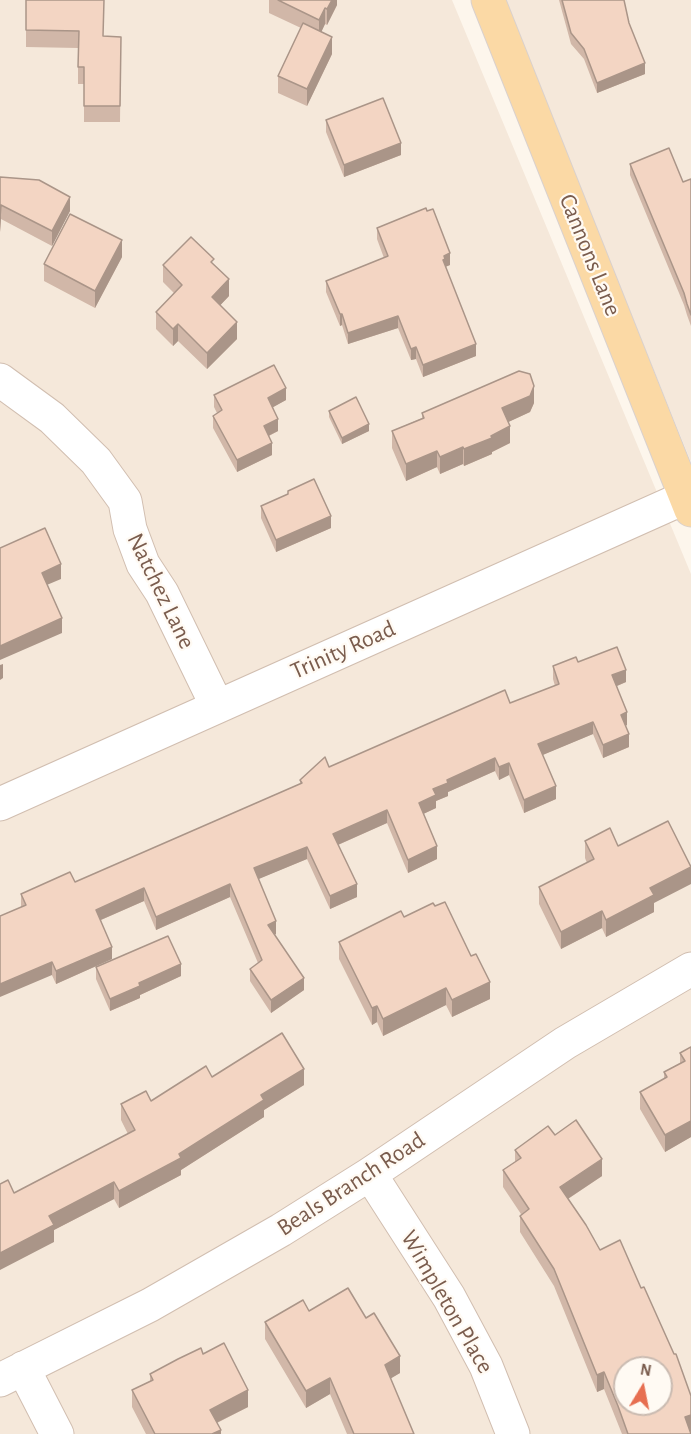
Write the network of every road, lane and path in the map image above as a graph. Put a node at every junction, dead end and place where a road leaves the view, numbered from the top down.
1 (488, 0) edge
2 (0, 380) edge
3 (689, 503) edge
4 (217, 706) junction
5 (0, 804) edge
6 (691, 969) edge
7 (370, 1174) junction
8 (12, 1374) edge
9 (57, 1434) edge
10 (513, 1434) edge

1 - 3 main road, Cannons Lane
2 - 4 street, Natchez Lane
3 - 4 street, Trinity Road
4 - 5 street, Trinity Road
6 - 7 street, Beals Branch Road
7 - 8 street, Beals Branch Road
7 - 10 street, Wimpleton Place
8 - 9 street

